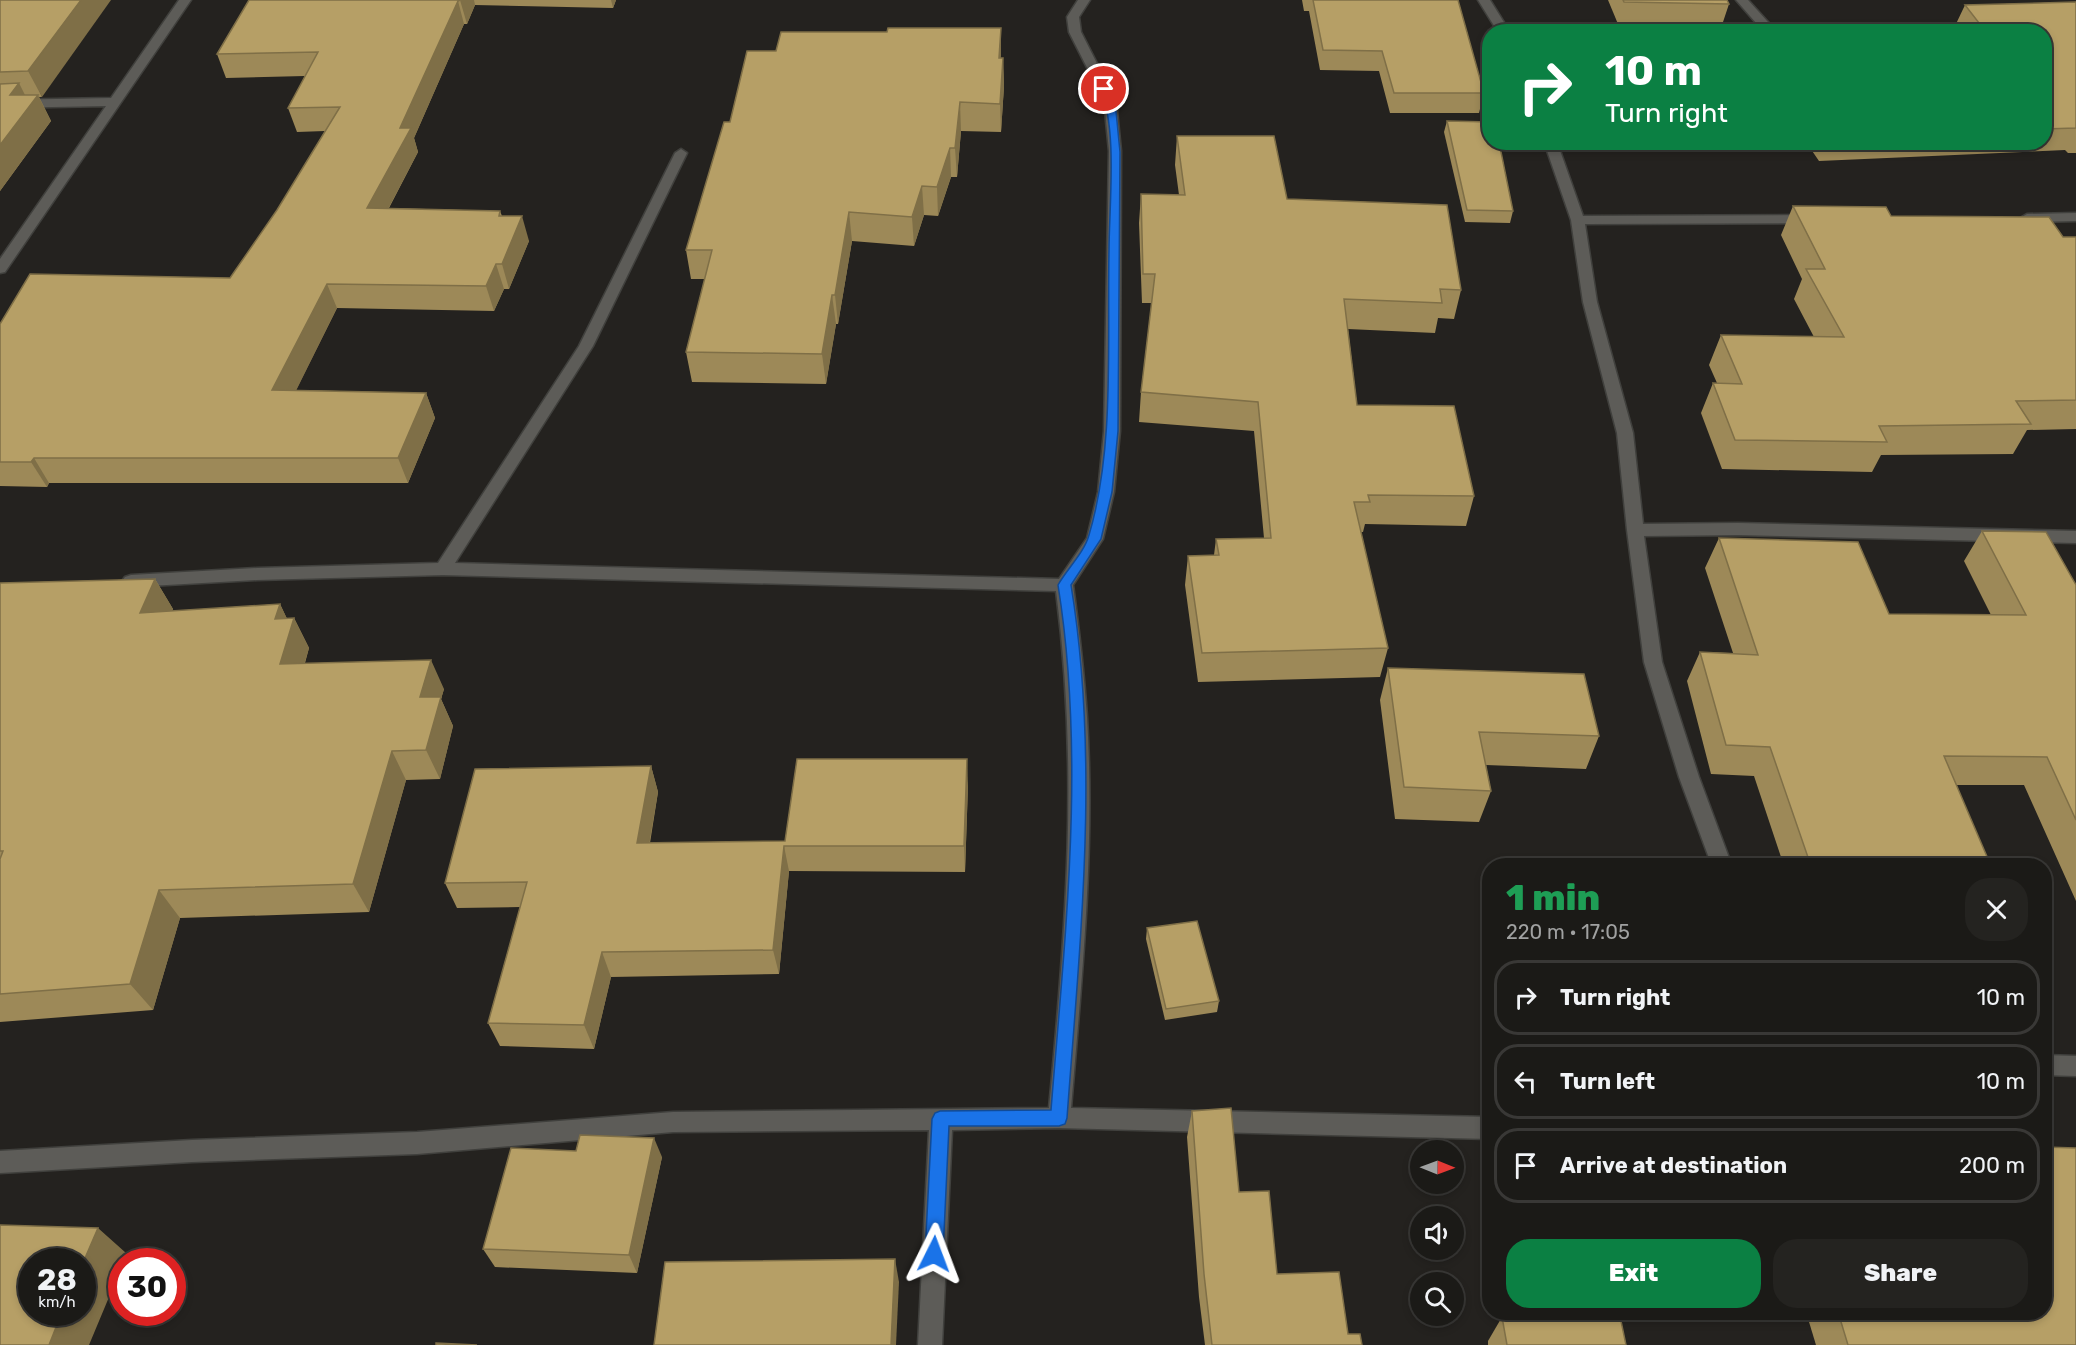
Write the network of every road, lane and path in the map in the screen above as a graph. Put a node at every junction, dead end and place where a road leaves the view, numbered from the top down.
1 (184, 0) edge
2 (1084, 0) edge
3 (1484, 0) edge
4 (1742, 0) edge
5 (1499, 24) edge
6 (1764, 24) edge
7 (114, 102) junction
8 (0, 104) edge
9 (1553, 150) edge
10 (681, 153) dead end
11 (2076, 217) edge
12 (2010, 218) edge
13 (1826, 219) edge
14 (1578, 220) junction
15 (0, 269) edge
16 (1635, 530) junction
17 (2076, 537) edge
18 (443, 569) junction
19 (117, 582) edge
20 (1064, 585) junction
21 (1719, 858) edge
22 (2052, 1065) edge
23 (2076, 1066) edge
24 (1059, 1118) junction
25 (940, 1119) junction
26 (1482, 1128) edge
27 (0, 1162) edge
28 (930, 1345) edge

1 - 7 street
2 - 20 street
3 - 5 street
4 - 6 street
7 - 8 street
7 - 15 street
9 - 14 street
10 - 18 street
11 - 12 street
13 - 14 street
14 - 16 street
16 - 17 street
16 - 21 street
18 - 19 street
18 - 20 street
20 - 24 street
22 - 23 street
24 - 25 street
24 - 26 street
25 - 27 street
25 - 28 street

